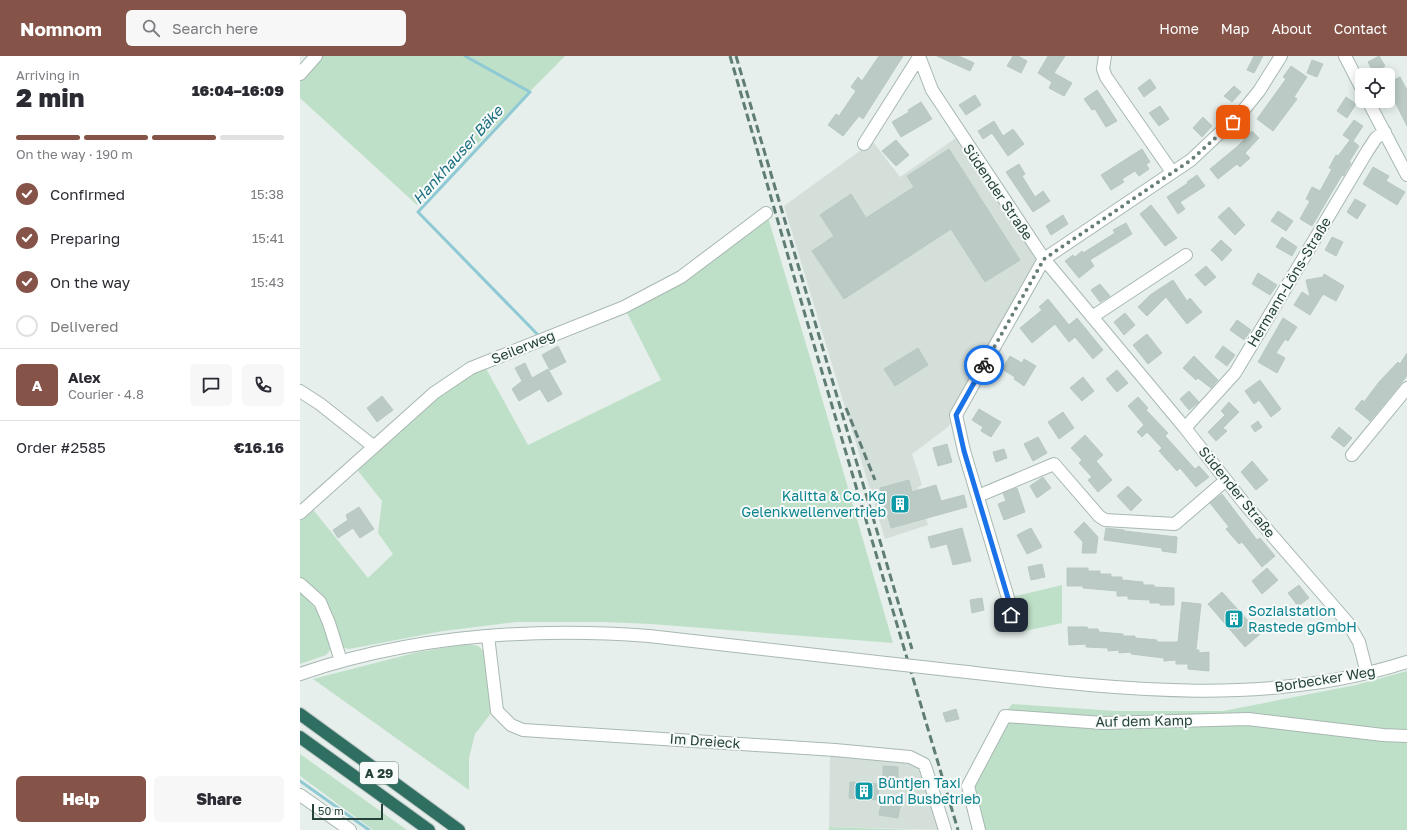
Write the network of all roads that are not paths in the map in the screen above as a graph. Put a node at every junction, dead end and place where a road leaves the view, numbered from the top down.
1 (316, 56) edge
2 (919, 56) edge
3 (1105, 56) edge
4 (1281, 56) edge
5 (1345, 56) edge
6 (300, 74) edge
7 (1355, 75) edge
8 (1372, 108) edge
9 (1385, 132) junction
10 (864, 144) dead end
11 (1172, 172) junction
12 (1407, 175) edge
13 (766, 213) dead end
14 (1186, 255) dead end
15 (1044, 259) junction
16 (1092, 317) junction
17 (1407, 388) edge
18 (300, 391) edge
19 (1185, 428) junction
20 (372, 446) junction
21 (1352, 455) dead end
22 (1226, 480) junction
23 (978, 496) junction
24 (300, 513) edge
25 (300, 584) edge
26 (1011, 615) dead end
27 (488, 636) junction
28 (342, 661) junction
29 (1407, 662) edge
30 (1367, 673) junction
31 (300, 674) edge
32 (300, 714) edge
33 (1407, 736) edge
34 (300, 737) edge
35 (300, 795) edge
36 (350, 830) edge
37 (428, 830) edge
38 (459, 830) edge
39 (945, 830) edge
40 (979, 830) edge

1 - 6 street
2 - 10 street, Südender Straße
2 - 15 street, Südender Straße
3 - 11 street
4 - 11 street
5 - 7 street
8 - 9 street
9 - 12 street
9 - 19 street, Hermann-Löns-Straße
11 - 15 street
13 - 20 street, Seilerweg
14 - 16 street
15 - 16 street, Südender Straße
15 - 23 street
16 - 19 street, Südender Straße
17 - 21 street
18 - 20 street
19 - 22 street, Südender Straße
20 - 24 street, Seilerweg
22 - 23 street
22 - 30 street, Südender Straße
23 - 26 street
25 - 28 street
27 - 28 street, Borbecker Weg
27 - 30 street, Borbecker Weg, bridge
27 - 39 street, Im Dreieck
28 - 31 street, Borbecker Weg
29 - 30 street, Borbecker Weg
32 - 38 highway, A 29
33 - 40 street, Auf dem Kamp
34 - 37 highway, A 29
35 - 36 street

